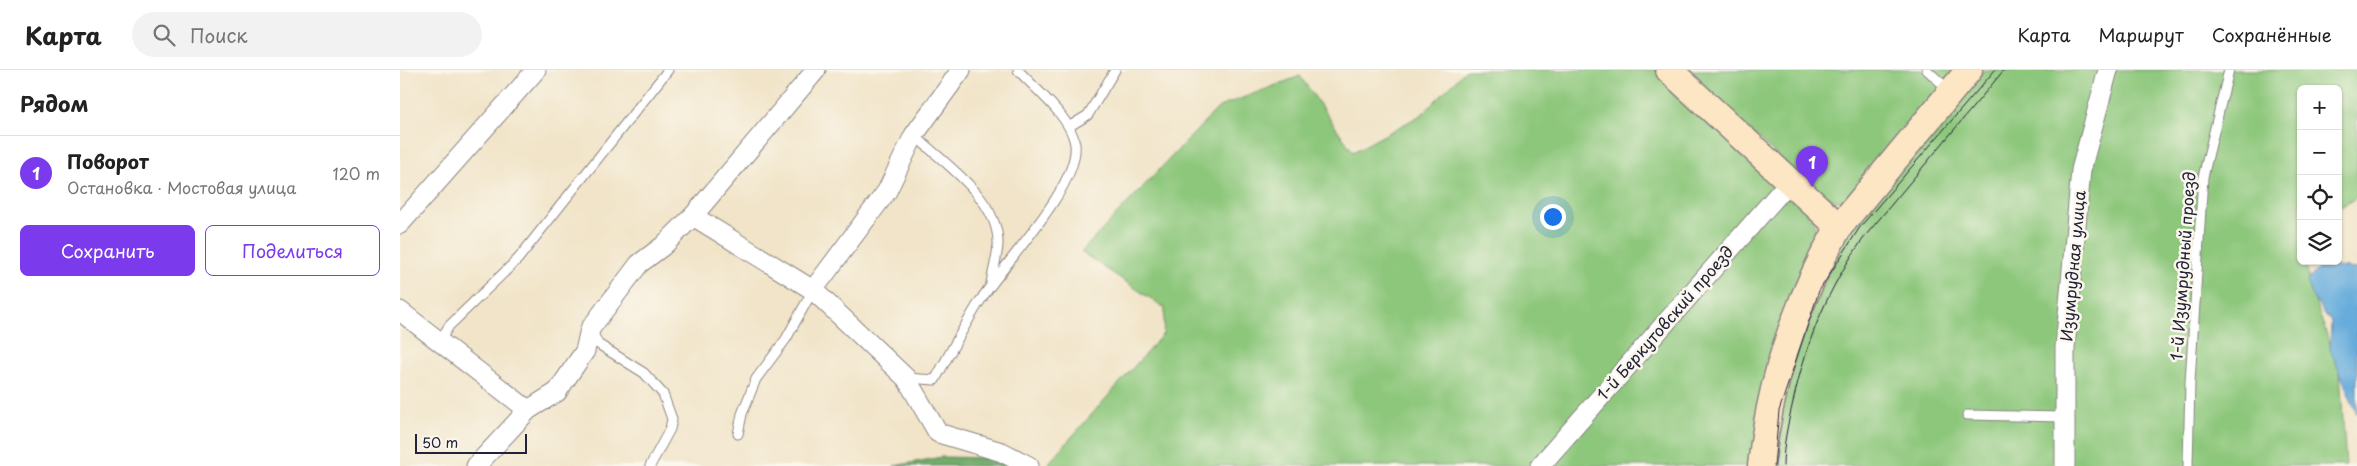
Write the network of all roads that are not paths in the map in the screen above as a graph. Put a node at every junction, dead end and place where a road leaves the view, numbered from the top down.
1 (536, 70) edge
2 (668, 70) edge
3 (816, 70) edge
4 (961, 70) edge
5 (1018, 70) edge
6 (1115, 70) edge
7 (1670, 70) edge
8 (1927, 70) edge
9 (1969, 70) edge
10 (2108, 70) edge
11 (2229, 70) edge
12 (1950, 91) junction
13 (1070, 126) junction
14 (914, 135) junction
15 (1790, 181) junction
16 (693, 216) junction
17 (400, 224) edge
18 (1839, 227) junction
19 (991, 286) junction
20 (813, 290) junction
21 (400, 311) edge
22 (590, 329) junction
23 (439, 342) junction
24 (906, 378) junction
25 (528, 410) junction
26 (1967, 416) dead end
27 (2064, 417) junction
28 (738, 434) dead end
29 (476, 466) edge
30 (650, 466) edge
31 (1029, 466) edge
32 (1540, 466) edge
33 (1761, 466) edge
34 (2065, 466) edge
35 (2188, 466) edge

1 - 17 street
2 - 23 lane
3 - 16 street
4 - 14 street
5 - 13 lane
6 - 13 lane
7 - 15 main road
8 - 12 lane
9 - 12 main road
10 - 27 street, Изумрудная улица
11 - 35 lane, 1-й Изумрудный проезд
12 - 18 main road
13 - 19 lane
14 - 19 lane
14 - 20 street
15 - 18 main road
15 - 32 street, 1-й Беркутовский проезд
16 - 20 street
16 - 22 street
18 - 33 main road
19 - 24 lane
20 - 24 street
20 - 28 lane
21 - 23 street
22 - 25 street
22 - 30 lane
23 - 25 street
24 - 31 street
25 - 29 street
26 - 27 lane
27 - 34 street, Изумрудная улица

